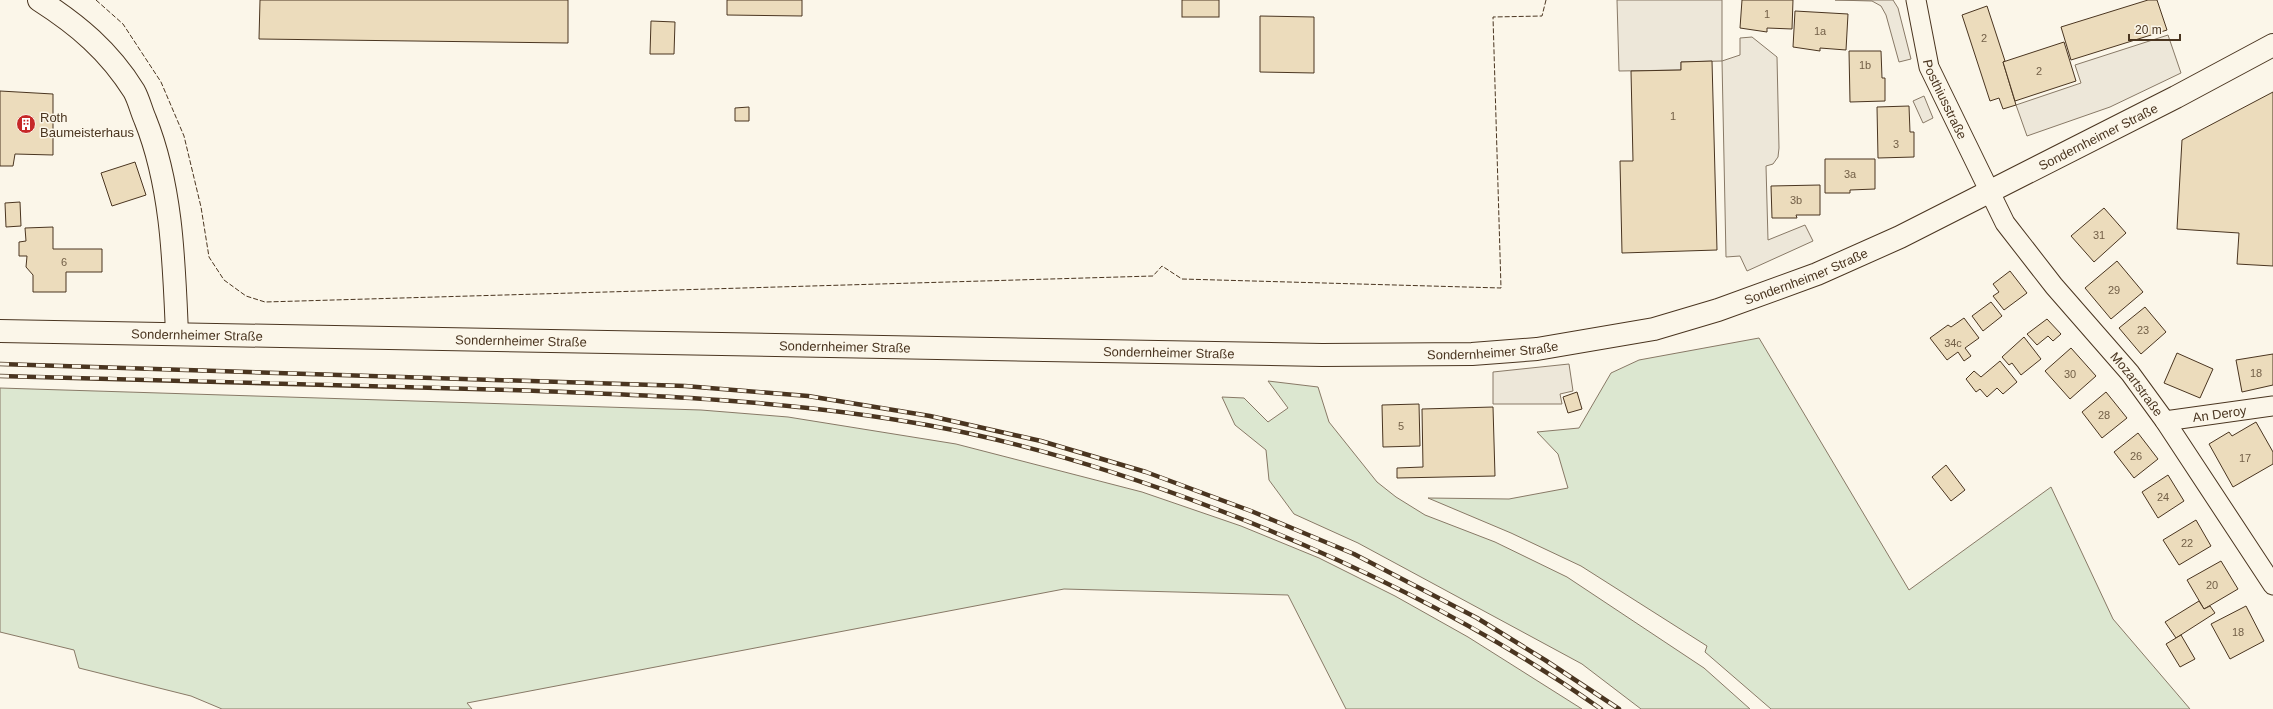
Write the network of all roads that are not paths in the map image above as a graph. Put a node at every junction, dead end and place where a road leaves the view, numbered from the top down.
1 (39, 0) edge
2 (1916, 0) edge
3 (2273, 45) edge
4 (1990, 192) junction
5 (0, 331) edge
6 (177, 334) junction
7 (2273, 406) edge
8 (2165, 421) junction
9 (2273, 585) edge

1 - 6 main road
2 - 4 street, Posthiusstraße
3 - 4 main road, Sondernheimer Straße
4 - 6 main road, Sondernheimer Straße
4 - 8 street, Mozartstraße
5 - 6 main road, Sondernheimer Straße
7 - 8 street, An Deroy
8 - 9 street, Mozartstraße

